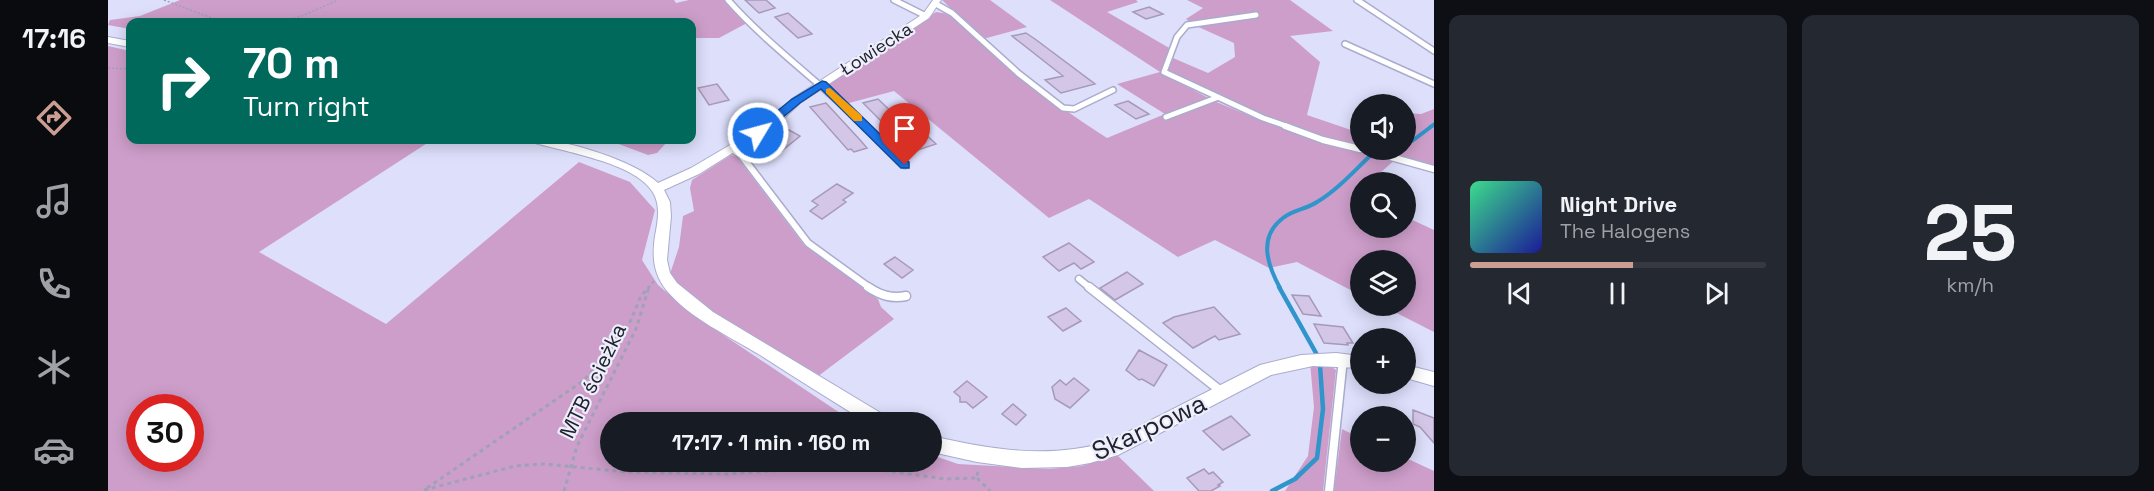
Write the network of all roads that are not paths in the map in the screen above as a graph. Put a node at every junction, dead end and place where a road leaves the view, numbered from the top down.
1 (728, 0) edge
2 (894, 0) edge
3 (1357, 0) edge
4 (936, 2) edge
5 (1256, 15) dead end
6 (926, 16) junction
7 (108, 40) edge
8 (126, 43) edge
9 (1345, 44) dead end
10 (1434, 51) edge
11 (822, 84) junction
12 (1434, 84) edge
13 (1113, 90) dead end
14 (1216, 98) junction
15 (1166, 117) dead end
16 (549, 144) edge
17 (1350, 147) edge
18 (732, 149) junction
19 (1402, 160) edge
20 (905, 165) dead end
21 (1434, 169) edge
22 (657, 188) junction
23 (1079, 279) dead end
24 (906, 296) dead end
25 (1343, 359) junction
26 (1350, 360) edge
27 (1416, 374) edge
28 (1434, 379) edge
29 (1222, 392) junction
30 (865, 412) edge
31 (942, 446) edge
32 (1329, 491) edge

1 - 11 lane
2 - 6 lane
3 - 10 lane
4 - 6 street, Łowiecka
4 - 13 lane
5 - 14 lane
6 - 11 street, Łowiecka
7 - 8 street
9 - 12 lane
11 - 18 street, Łowiecka
11 - 20 lane
14 - 15 lane
14 - 17 lane
16 - 22 street
18 - 22 street, Łowiecka
18 - 24 lane
19 - 21 lane
22 - 30 street
23 - 29 lane
25 - 26 street, Skarpowa
25 - 29 street, Skarpowa
25 - 32 lane
27 - 28 street
29 - 31 street, Skarpowa

